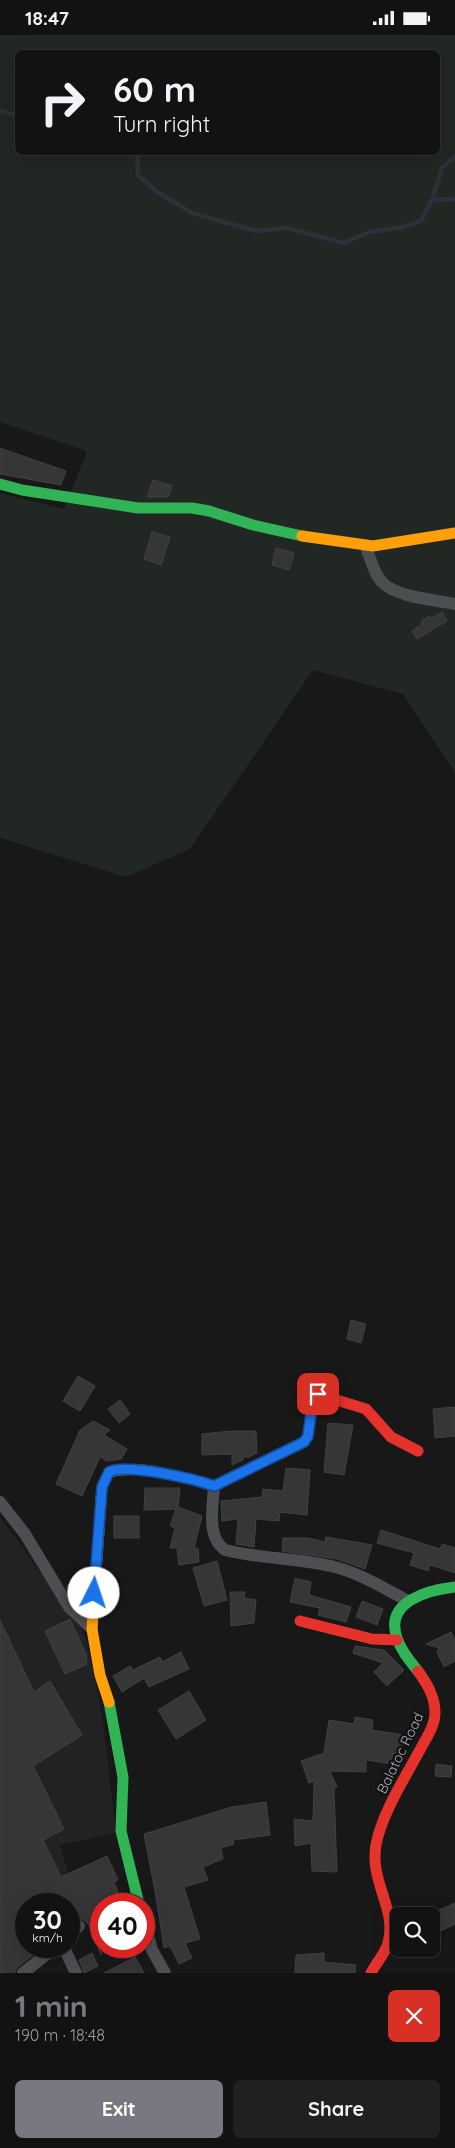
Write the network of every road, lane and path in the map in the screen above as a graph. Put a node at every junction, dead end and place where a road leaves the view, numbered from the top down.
1 (0, 484) edge
2 (455, 533) edge
3 (366, 545) junction
4 (455, 604) edge
5 (418, 1451) dead end
6 (214, 1486) junction
7 (0, 1502) edge
8 (455, 1587) edge
9 (408, 1601) junction
10 (300, 1621) dead end
11 (92, 1629) junction
12 (397, 1640) junction
13 (136, 1893) edge
14 (155, 1956) edge
15 (42, 1958) edge
16 (69, 1958) edge
17 (23, 1973) edge
18 (76, 1973) edge
19 (164, 1973) edge
20 (371, 1973) edge

1 - 3 street
2 - 3 street
3 - 4 street
5 - 6 street
6 - 9 street
6 - 11 street
7 - 11 street
8 - 9 street
9 - 12 street
10 - 12 street
11 - 13 street
12 - 20 street, Balatoc Road
14 - 19 street
15 - 17 street
16 - 18 street

